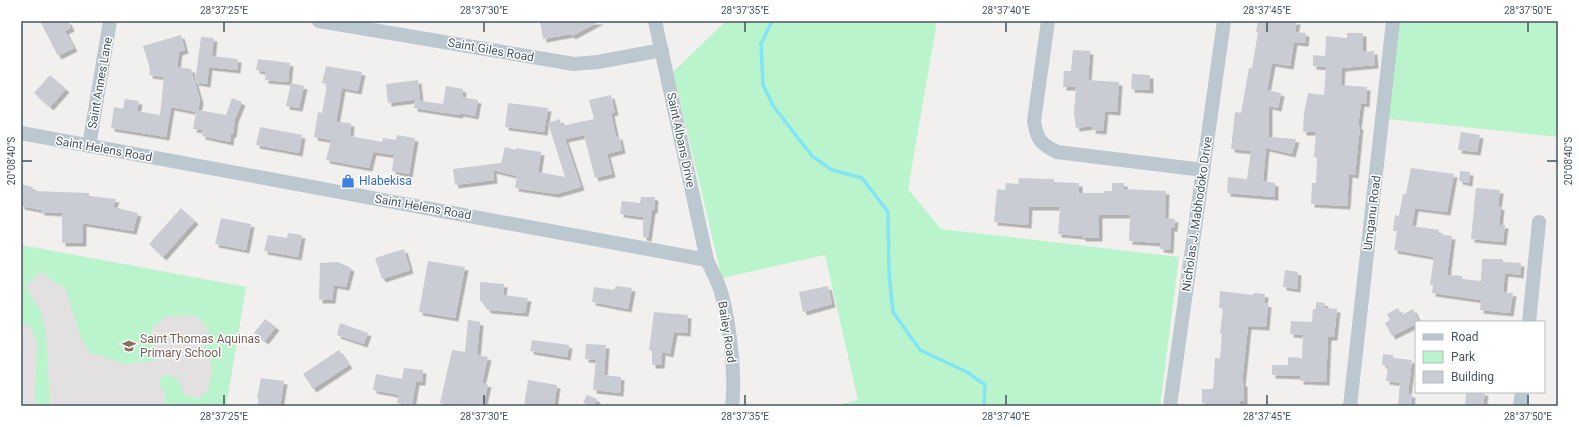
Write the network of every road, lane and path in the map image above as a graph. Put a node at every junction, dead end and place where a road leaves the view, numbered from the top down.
1 (110, 21) edge
2 (320, 21) edge
3 (655, 21) edge
4 (1048, 21) edge
5 (1224, 21) edge
6 (1393, 21) edge
7 (662, 50) junction
8 (21, 133) edge
9 (89, 146) junction
10 (1203, 170) junction
11 (1539, 222) dead end
12 (707, 260) junction
13 (1529, 321) edge
14 (1522, 393) edge
15 (732, 406) edge
16 (1170, 406) edge
17 (1350, 406) edge
18 (1520, 406) edge

1 - 9 street, Saint Annes Lane
2 - 7 street, Saint Giles Road
3 - 7 street, Saint Albans Drive
4 - 10 street
5 - 10 street, Nicholas J. Mabhodoko Drive
6 - 17 street, Umganu Road
7 - 12 street, Saint Albans Drive
8 - 9 street, Saint Helens Road
9 - 12 street, Saint Helens Road
10 - 16 street, Nicholas J. Mabhodoko Drive
11 - 13 street
12 - 15 street, Bailey Road
14 - 18 street

